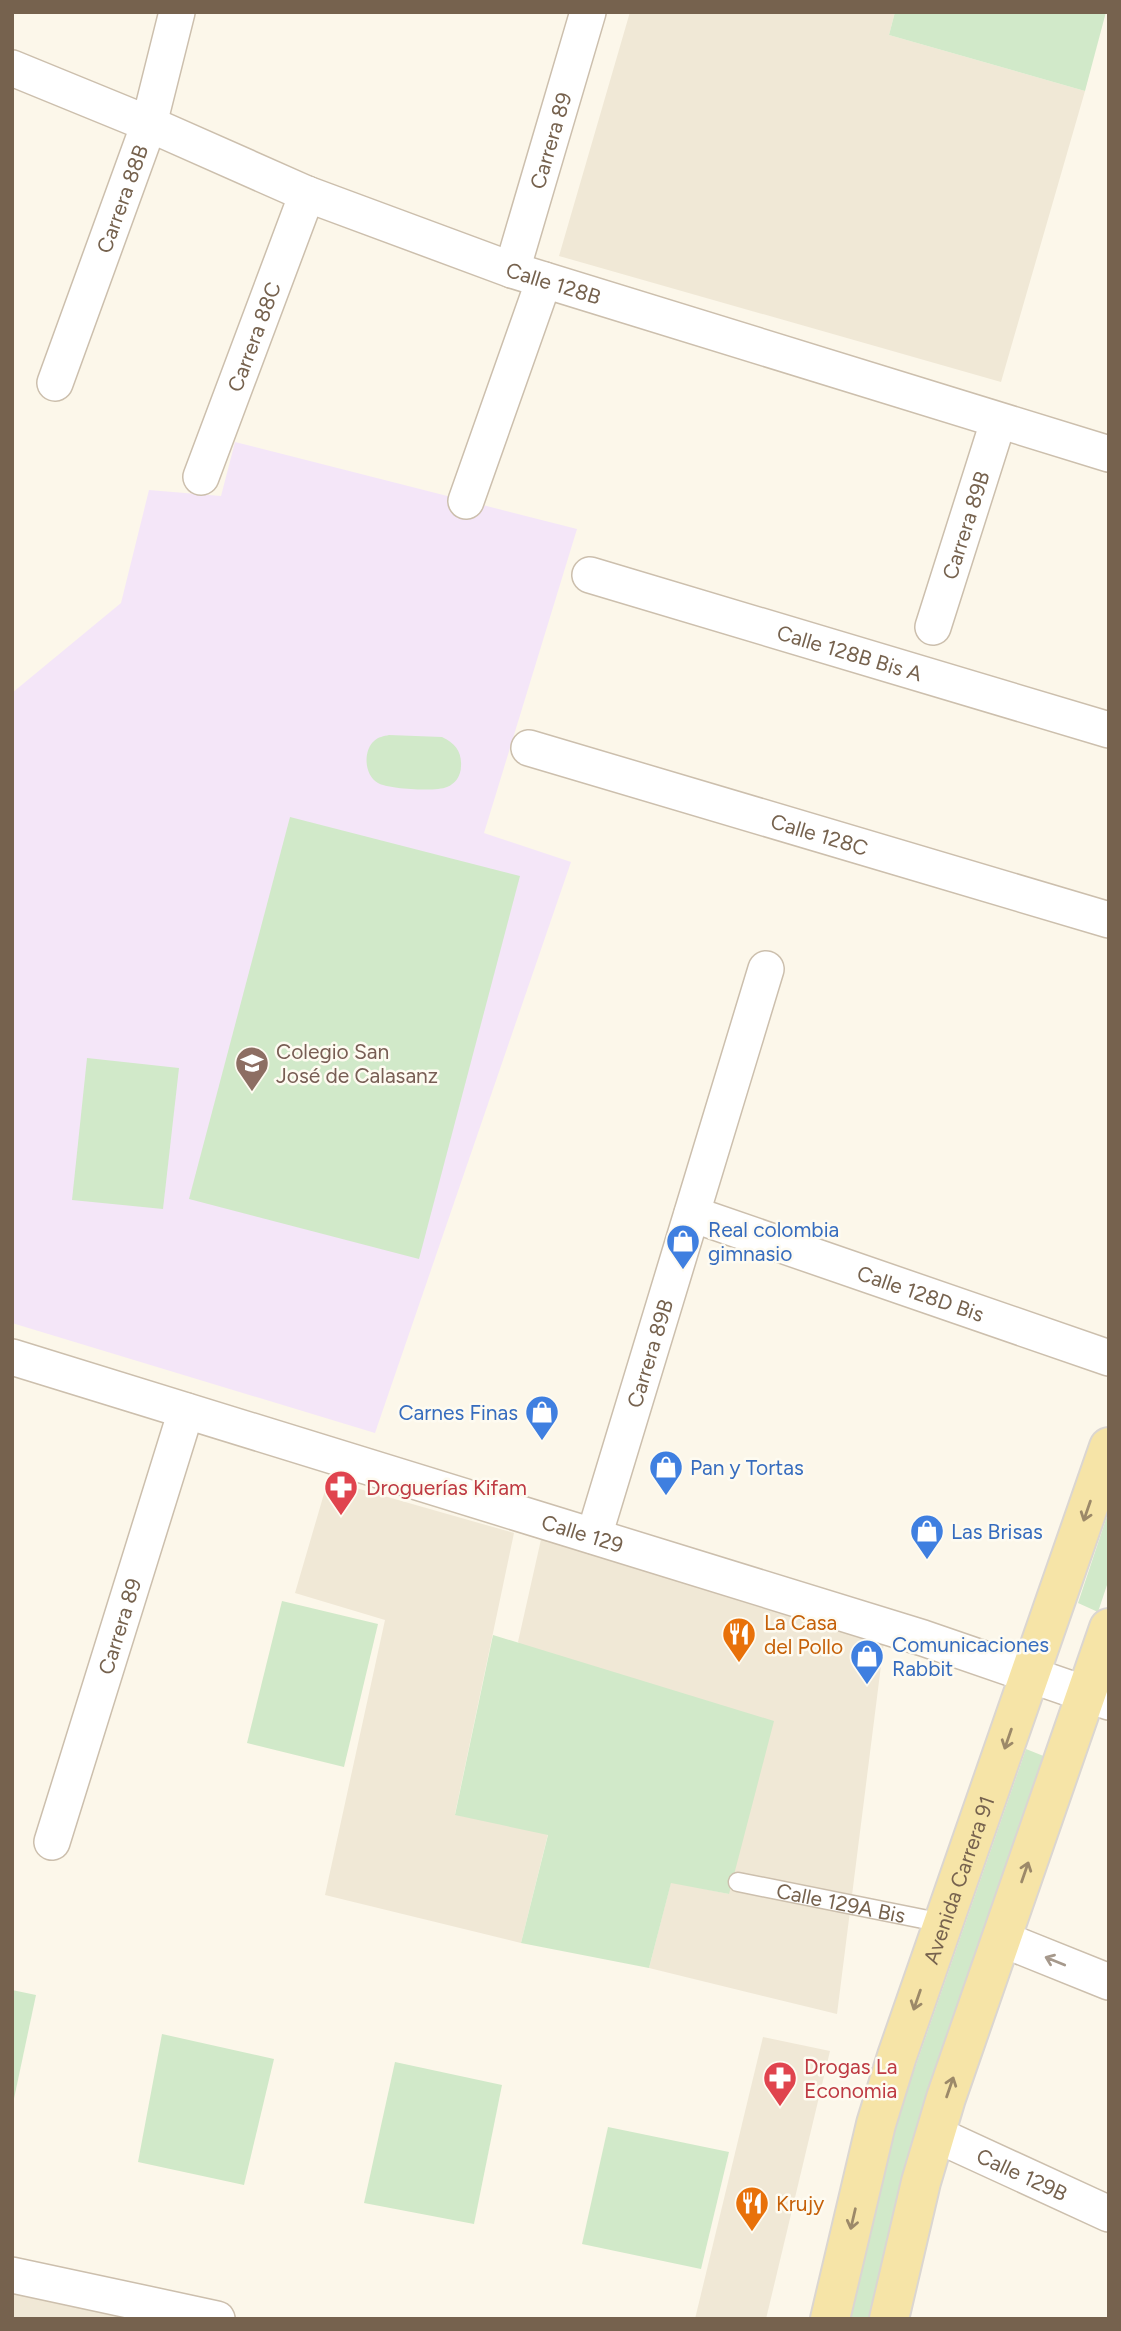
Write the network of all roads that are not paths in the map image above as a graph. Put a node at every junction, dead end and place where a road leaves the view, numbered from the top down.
1 (177, 12) edge
2 (584, 13) edge
3 (12, 68) edge
4 (149, 124) junction
5 (307, 194) junction
6 (528, 275) junction
7 (55, 383) dead end
8 (998, 422) junction
9 (1109, 454) edge
10 (201, 477) dead end
11 (466, 501) dead end
12 (590, 575) dead end
13 (933, 627) dead end
14 (1109, 730) edge
15 (529, 748) dead end
16 (1109, 920) edge
17 (766, 969) dead end
18 (692, 1214) junction
19 (12, 1357) edge
20 (1109, 1358) edge
21 (186, 1411) junction
22 (1109, 1447) edge
23 (594, 1536) junction
24 (1109, 1628) edge
25 (1030, 1675) junction
26 (1098, 1698) edge
27 (52, 1842) dead end
28 (738, 1882) dead end
29 (943, 1923) junction
30 (1002, 1939) junction
31 (1109, 1982) edge
32 (935, 2134) junction
33 (1109, 2214) edge
34 (12, 2275) edge
35 (216, 2319) edge
36 (830, 2319) edge
37 (889, 2319) edge

1 - 4 street, Carrera 88B
2 - 6 street, Carrera 89
3 - 4 street, Calle 128B
4 - 5 street, Calle 128B
4 - 7 street, Carrera 88B
5 - 6 street, Calle 128B
5 - 10 street, Carrera 88C
6 - 8 street, Calle 128B
6 - 11 street, Carrera 89
8 - 9 street, Calle 128B
8 - 13 street, Carrera 89B
12 - 14 street, Calle 128B Bis A
15 - 16 street, Calle 128C
17 - 18 street, Carrera 89B
18 - 20 street, Calle 128D Bis
18 - 23 street, Carrera 89B
19 - 21 street, Calle 129
21 - 23 street, Calle 129
21 - 27 street, Carrera 89
22 -> 25 main road, Avenida Carrera 91
23 - 25 street, Calle 129
24 - 26 main road
25 - 26 street, Calle 129
25 -> 29 main road, Avenida Carrera 91
30 -> 26 main road
28 - 29 lane, Calle 129A Bis
29 -> 36 main road, Avenida Carrera 91
31 -> 30 street
32 -> 30 main road
32 - 33 street, Calle 129B
32 - 37 main road
34 - 35 street

